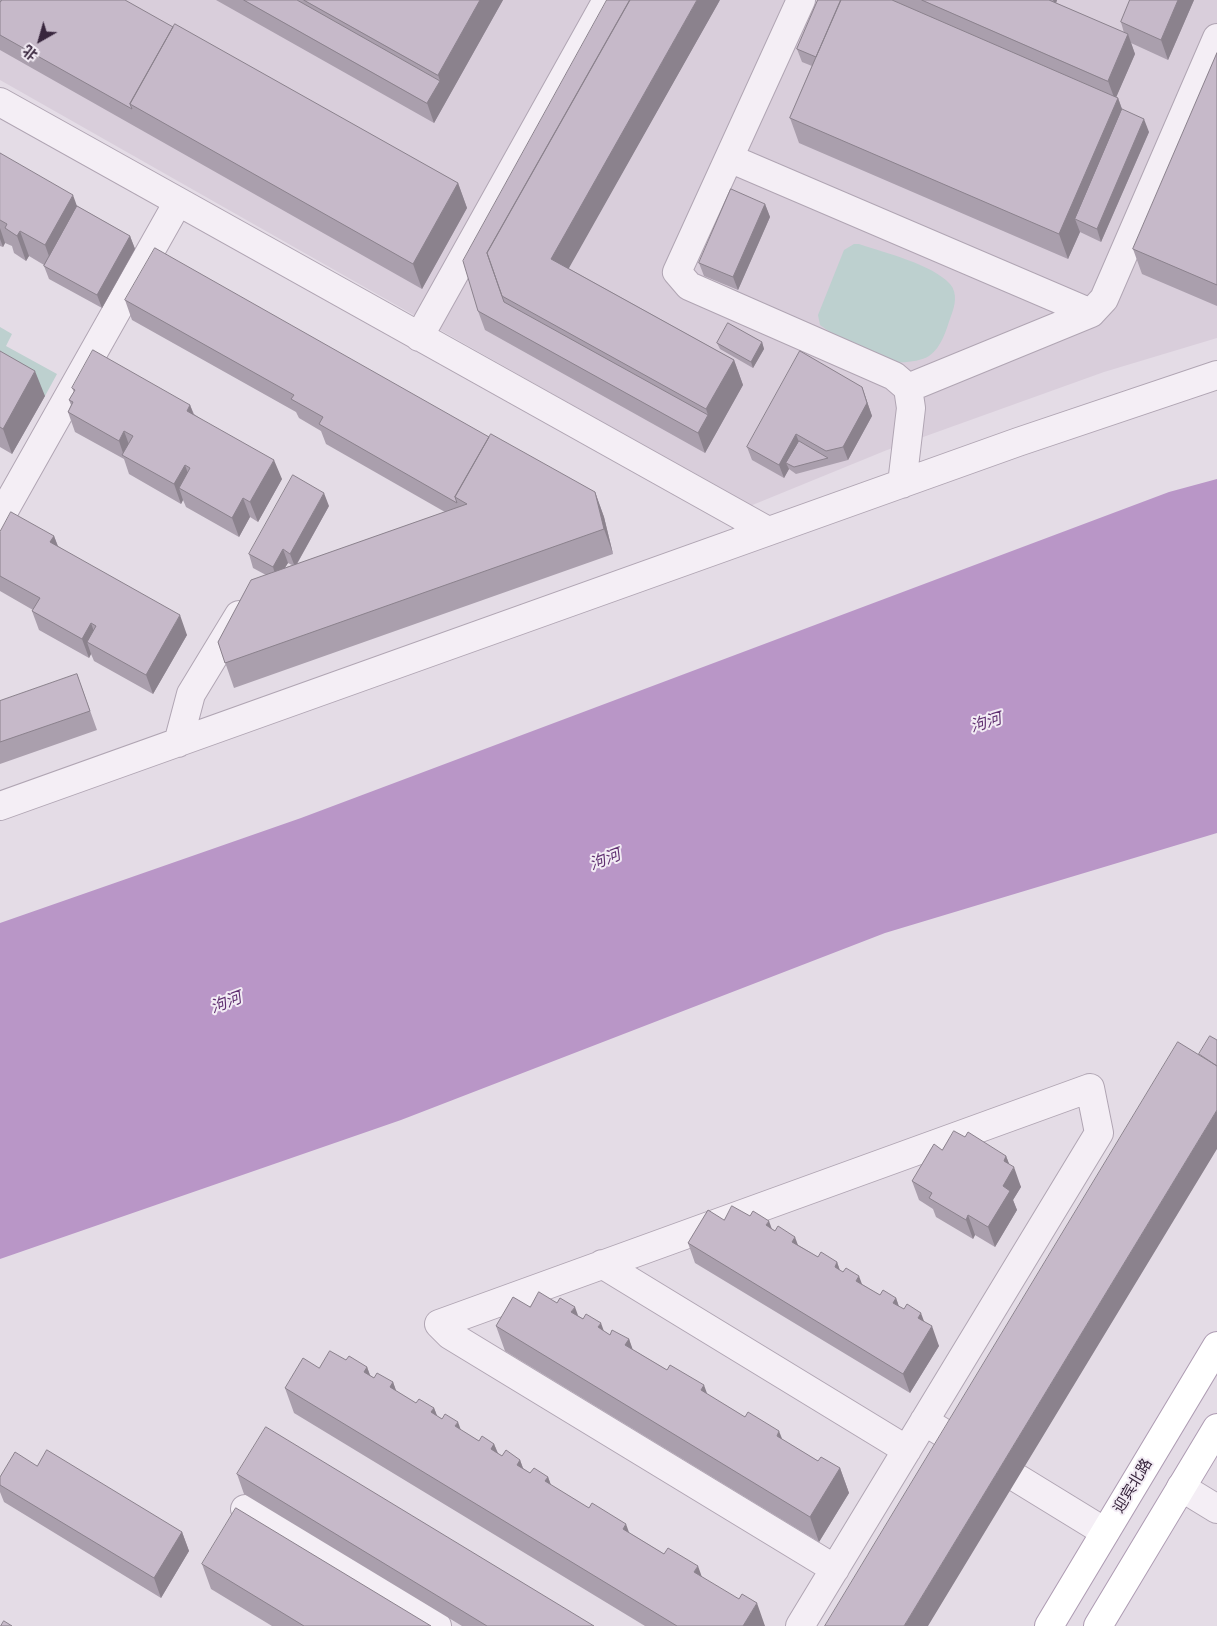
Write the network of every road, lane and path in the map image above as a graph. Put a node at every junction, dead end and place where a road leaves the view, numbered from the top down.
1 (607, 0) edge
2 (801, 0) edge
3 (1217, 38) edge
4 (0, 102) edge
5 (729, 158) junction
6 (178, 202) junction
7 (1091, 313) junction
8 (419, 337) junction
9 (1217, 375) edge
10 (908, 388) junction
11 (902, 484) junction
12 (0, 518) edge
13 (768, 531) junction
14 (251, 594) edge
15 (178, 743) junction
16 (0, 806) edge
17 (602, 1264) junction
18 (1217, 1346) edge
19 (924, 1421) junction
20 (1217, 1428) edge
21 (908, 1450) junction
22 (1181, 1487) junction
23 (245, 1509) dead end
24 (1217, 1509) edge
25 (1105, 1532) junction
26 (835, 1569) junction
27 (437, 1626) edge
28 (800, 1626) edge
29 (1048, 1626) edge
30 (1098, 1626) edge

1 - 8 street
2 - 5 street
3 - 7 street
4 - 6 street
5 - 7 street
5 - 10 street
6 - 8 street
6 - 12 street
7 - 10 street
8 - 13 street
9 - 11 street
10 - 11 street
11 - 13 street
13 - 15 street
14 - 15 street
15 - 16 street
17 - 19 street
17 - 21 street
17 - 26 street
18 - 25 main road, 迎宾北路
19 - 21 street
19 - 25 street
20 - 22 main road
21 - 26 street
22 - 24 street
22 - 30 main road
23 - 27 street
25 - 29 main road, 迎宾北路
26 - 28 street

